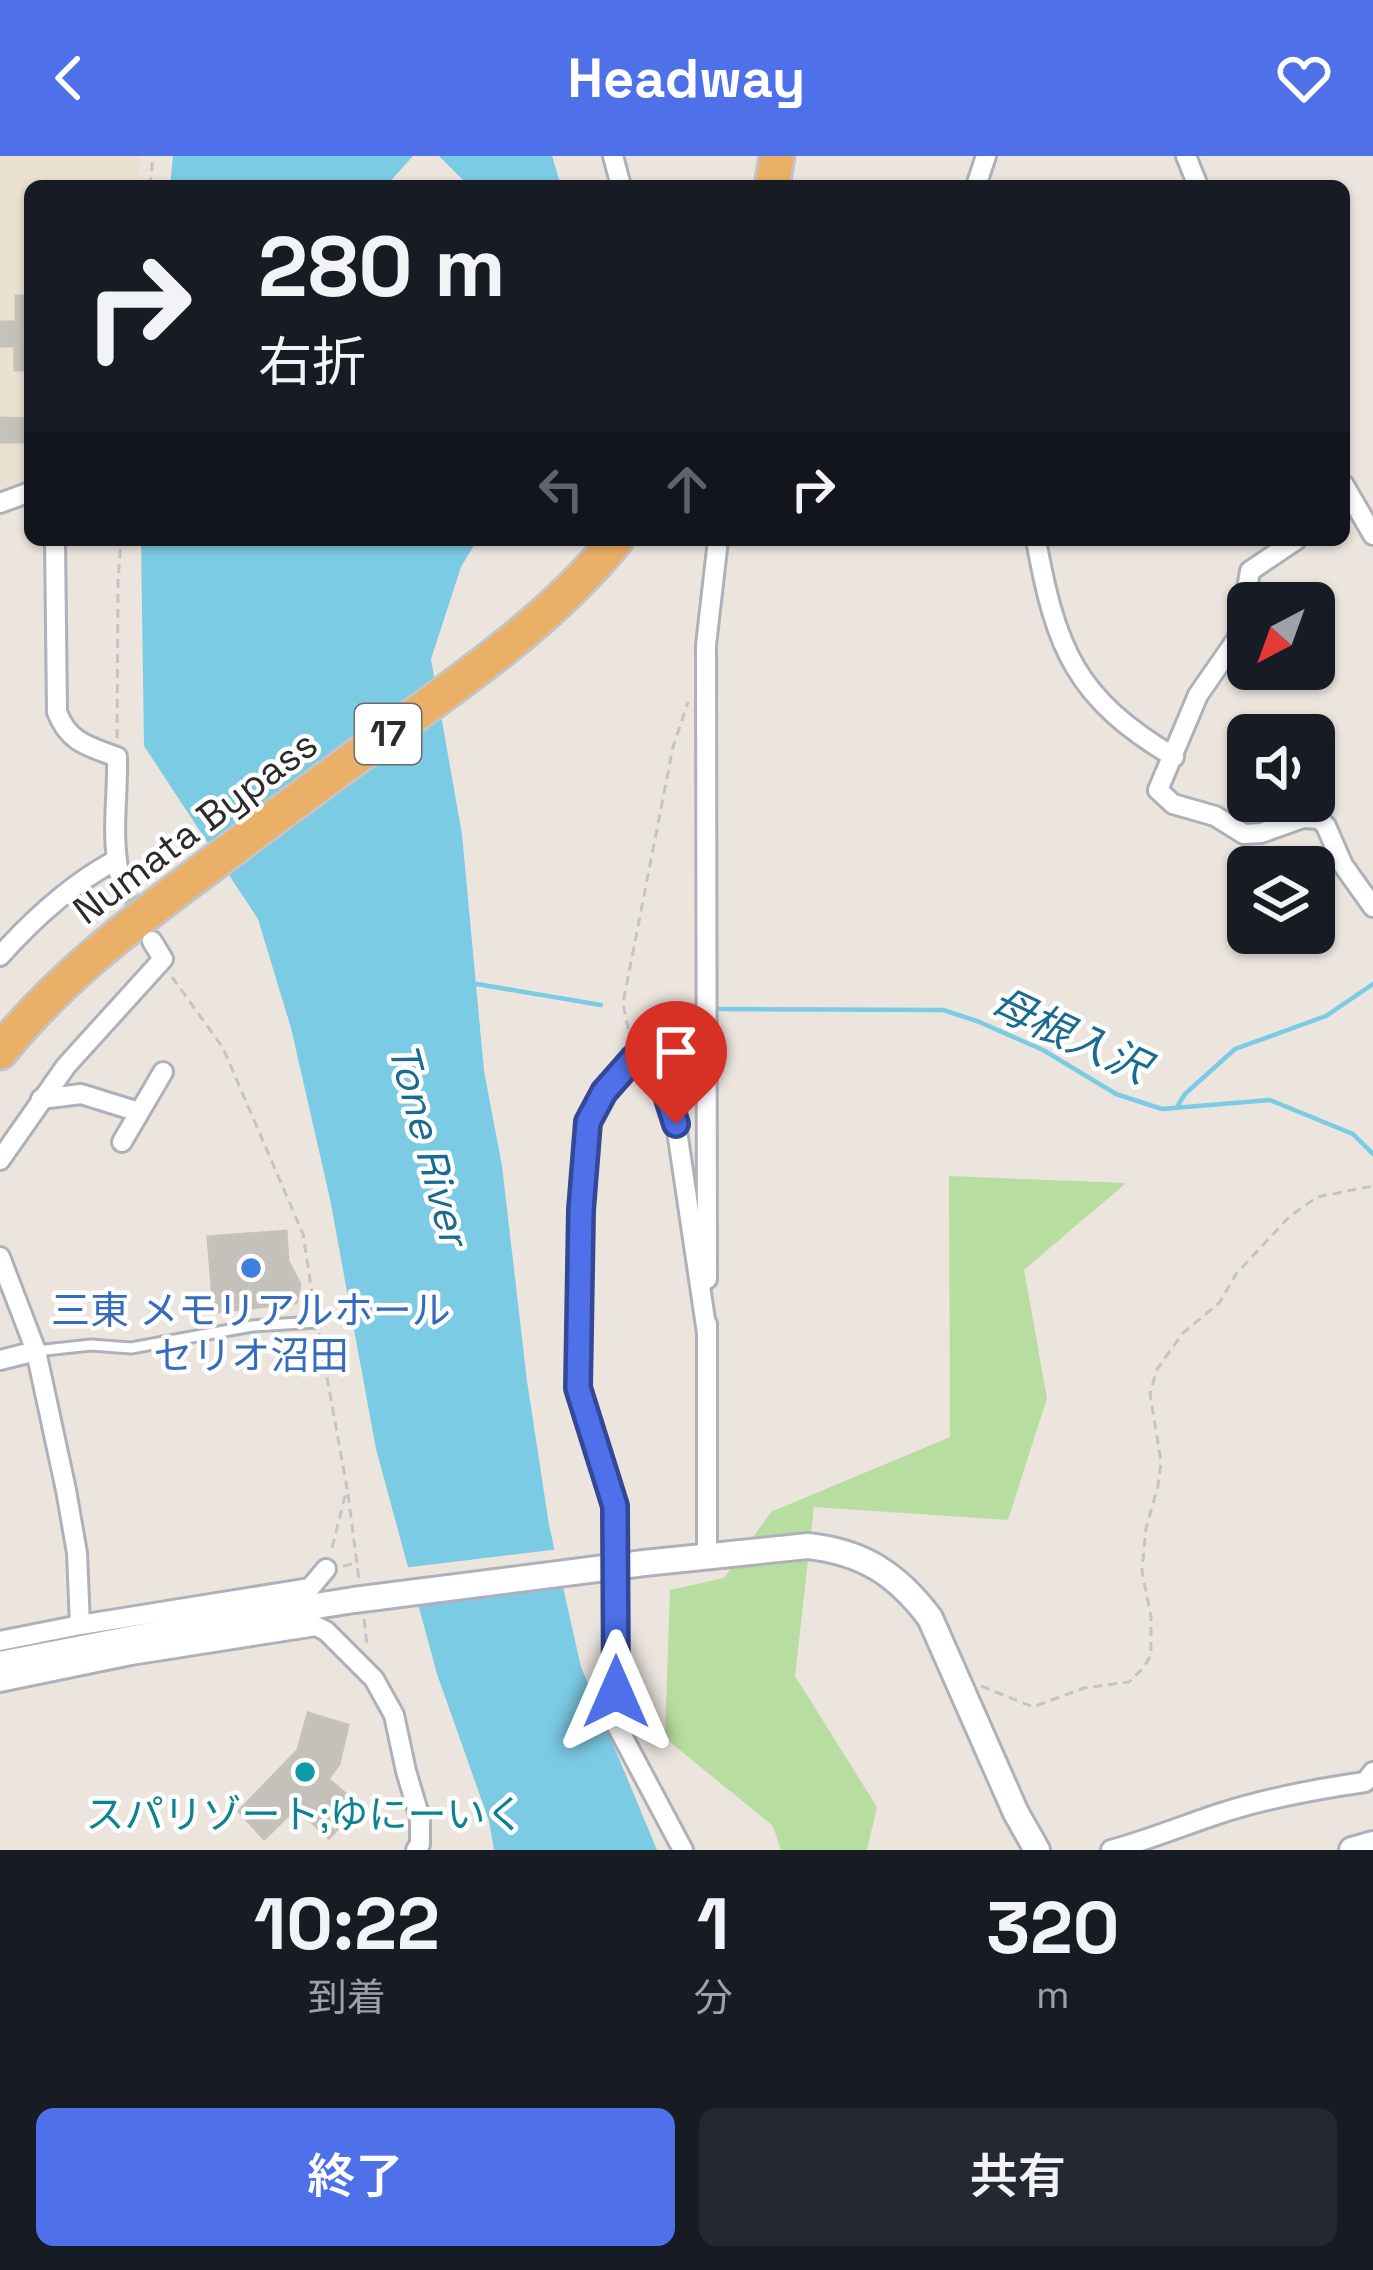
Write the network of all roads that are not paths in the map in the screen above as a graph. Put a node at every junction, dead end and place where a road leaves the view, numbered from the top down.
1 (1350, 497) edge
2 (1373, 535) edge
3 (55, 546) edge
4 (611, 546) edge
5 (717, 546) edge
6 (1037, 546) edge
7 (1287, 546) edge
8 (1174, 758) junction
9 (1373, 907) edge
10 (149, 927) junction
11 (0, 956) edge
12 (0, 1052) edge
13 (163, 1072) dead end
14 (41, 1099) junction
15 (139, 1112) junction
16 (122, 1142) dead end
17 (0, 1160) edge
18 (0, 1257) edge
19 (317, 1322) road end
20 (706, 1333) junction
21 (36, 1351) junction
22 (0, 1360) edge
23 (707, 1557) junction
24 (326, 1569) road end
25 (80, 1625) junction
26 (0, 1641) edge
27 (0, 1664) edge
28 (0, 1682) edge
29 (1373, 1772) edge
30 (1373, 1844) edge
31 (1034, 1849) edge
32 (416, 1850) edge
33 (683, 1850) edge
34 (1111, 1850) edge
35 (1352, 1850) edge

1 - 2 street
3 - 11 street
4 - 10 highway, Numata Bypass / 17
5 - 20 street
6 - 8 street
7 - 8 street
8 - 9 street
10 - 12 highway, Numata Bypass / 17
10 - 14 street
13 - 15 street
14 - 15 street
14 - 17 street
15 - 16 street
18 - 21 street
19 - 21 lane
20 - 23 street
20 - 33 street
21 - 22 street
21 - 25 street
23 - 27 street, bridge
23 - 31 street
24 - 25 street
25 - 26 street
28 - 32 street
29 - 34 street
30 - 35 street

